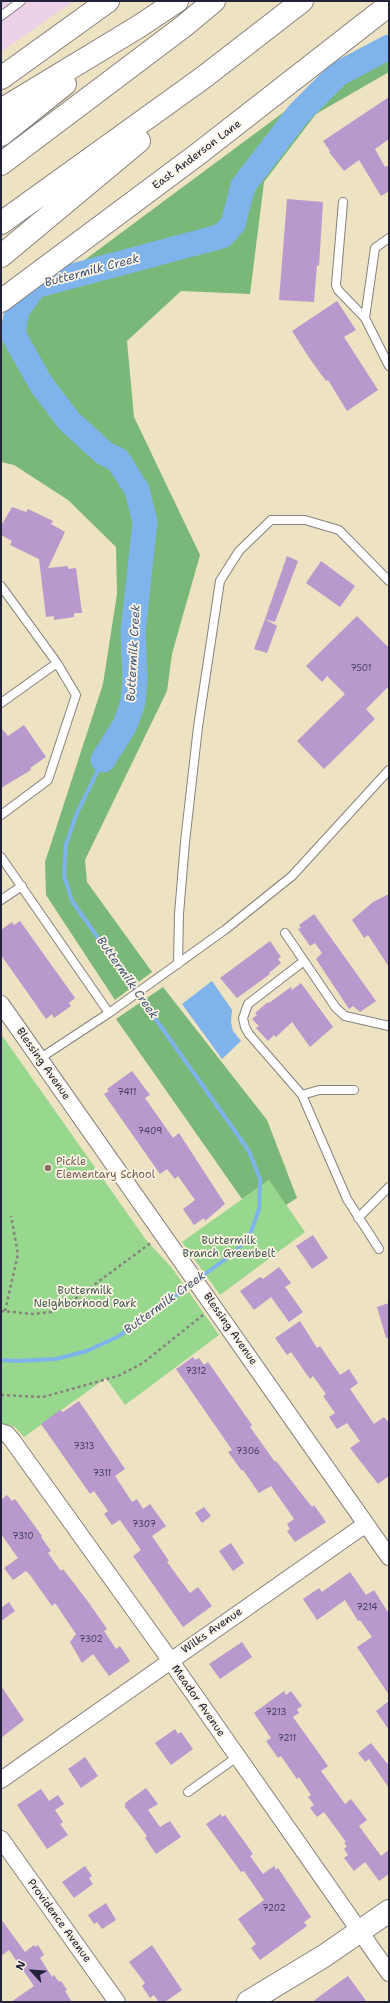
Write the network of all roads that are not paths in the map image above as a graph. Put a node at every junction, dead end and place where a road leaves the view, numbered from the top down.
1 (21, 1) edge
2 (108, 1) edge
3 (177, 1) edge
4 (214, 1) edge
5 (302, 1) edge
6 (389, 4) edge
7 (1, 16) edge
8 (138, 27) junction
9 (204, 77) junction
10 (1, 78) edge
11 (1, 110) edge
12 (1, 134) edge
13 (1, 164) edge
14 (343, 202) dead end
15 (1, 223) edge
16 (389, 238) edge
17 (1, 256) edge
18 (1, 301) edge
19 (365, 318) junction
20 (389, 366) edge
21 (389, 581) edge
22 (1, 586) edge
23 (57, 663) junction
24 (1, 703) edge
25 (389, 770) edge
26 (1, 814) edge
27 (1, 857) edge
28 (22, 886) junction
29 (1, 900) edge
30 (285, 933) dead end
31 (304, 961) junction
32 (178, 964) junction
33 (1, 1004) edge
34 (113, 1011) junction
35 (389, 1026) edge
36 (40, 1058) junction
37 (354, 1090) dead end
38 (302, 1095) junction
39 (389, 1187) edge
40 (358, 1218) junction
41 (379, 1249) dead end
42 (2, 1433) edge
43 (366, 1524) junction
44 (389, 1557) edge
45 (170, 1660) junction
46 (237, 1758) junction
47 (1, 1780) edge
48 (188, 1792) dead end
49 (1, 1839) edge
50 (389, 1911) edge
51 (360, 1931) junction
52 (389, 1973) edge
53 (117, 2002) edge
54 (248, 2002) edge

1 - 7 lane
2 - 10 main road
3 - 8 main road
4 - 13 main road
5 - 9 main road
6 - 18 main road, East Anderson Lane
8 - 11 main road
8 - 12 main road
9 - 15 main road
9 - 17 main road
14 - 19 lane
16 - 19 lane
19 - 20 lane
21 - 32 lane
22 - 23 lane
23 - 24 lane
23 - 26 lane
25 - 32 lane
27 - 28 lane
28 - 29 lane
28 - 34 lane
30 - 31 lane
31 - 35 lane
31 - 38 lane
32 - 34 lane
33 - 36 street, Blessing Avenue
34 - 36 lane
36 - 43 street, Blessing Avenue
37 - 38 lane
38 - 40 lane
39 - 40 lane
40 - 41 lane
42 - 45 street, Meador Avenue
43 - 44 street, Blessing Avenue
43 - 45 street, Wilks Avenue
45 - 46 street, Meador Avenue
45 - 47 street, Wilks Avenue
46 - 48 lane
46 - 51 street, Meador Avenue
49 - 53 street, Providence Avenue
50 - 51 main road
51 - 52 street, Meador Avenue
51 - 54 main road

